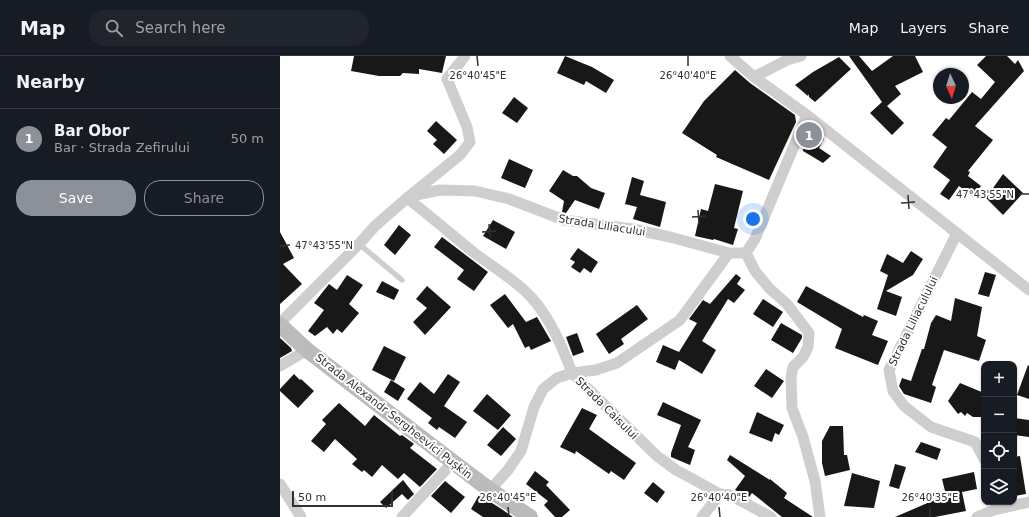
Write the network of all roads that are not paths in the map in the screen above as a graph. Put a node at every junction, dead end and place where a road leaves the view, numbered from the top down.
1 (465, 56) edge
2 (730, 56) edge
3 (801, 56) edge
4 (754, 77) junction
5 (807, 115) junction
6 (407, 198) junction
7 (956, 233) junction
8 (359, 244) junction
9 (746, 252) junction
10 (729, 253) junction
11 (402, 280) dead end
12 (1029, 290) edge
13 (280, 324) edge
14 (307, 350) junction
15 (280, 366) edge
16 (572, 373) junction
17 (981, 453) edge
18 (453, 462) junction
19 (280, 484) edge
20 (490, 490) junction
21 (720, 494) junction
22 (1029, 502) edge
23 (993, 506) edge
24 (301, 517) edge
25 (402, 517) edge
26 (530, 517) edge
27 (702, 517) edge
28 (771, 517) edge
29 (820, 517) edge
30 (977, 517) edge

1 - 6 street, Strada Liliacului
2 - 4 street
3 - 4 street
4 - 5 street
5 - 7 street
5 - 9 street
6 - 8 street, Strada Liliacului
6 - 10 street, Strada Liliacului
6 - 16 street, Strada Caisului
7 - 12 street
7 - 17 street, Strada Liliaculului
8 - 11 lane
8 - 13 street, Strada Liliacului
9 - 10 street, Strada Liliacului
9 - 29 street
10 - 16 street
13 - 14 street, Strada Alexandr Sergheevici Pușkin
14 - 15 street
14 - 18 street, Strada Alexandr Sergheevici Pușkin
16 - 20 street
16 - 21 street, Strada Caisului
18 - 20 street, Strada Alexandr Sergheevici Pușkin
18 - 25 street
19 - 24 street
20 - 26 street, Strada Alexandr Sergheevici Pușkin
21 - 27 street
21 - 28 street, Strada Caisului
22 - 23 street
23 - 30 street

